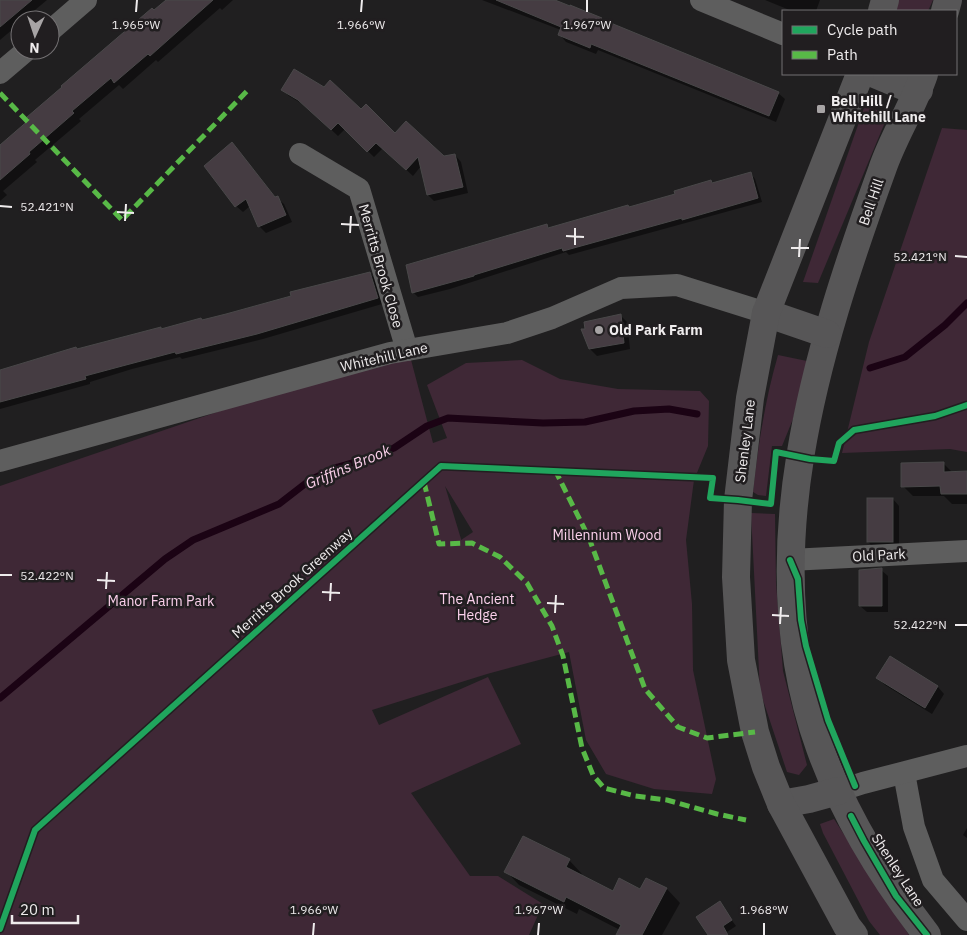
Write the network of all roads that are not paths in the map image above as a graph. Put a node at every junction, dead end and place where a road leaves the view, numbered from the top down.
1 (86, 0) edge
2 (701, 0) edge
3 (60, 22) edge
4 (782, 34) edge
5 (15, 60) edge
6 (0, 73) edge
7 (860, 75) edge
8 (877, 75) edge
9 (922, 82) edge
10 (300, 154) dead end
11 (766, 313) junction
12 (827, 334) junction
13 (407, 350) junction
14 (0, 460) edge
15 (967, 551) edge
16 (790, 560) junction
17 (967, 756) edge
18 (904, 773) junction
19 (838, 791) junction
20 (781, 804) junction
21 (967, 920) edge
22 (854, 935) edge
23 (926, 935) edge

1 - 3 street
2 - 4 street
5 - 6 street
7 - 11 main road
8 - 9 main road
9 - 12 main road, Bell Hill
10 - 13 street, Merritts Brook Close
11 - 12 main road
11 - 13 street, Whitehill Lane
11 - 20 main road, Shenley Lane
12 - 16 main road, Shenley Lane
13 - 14 street, Whitehill Lane
15 - 16 street, Old Park
16 - 19 main road, Shenley Lane
17 - 18 street
18 - 19 street
18 - 21 street, Shenley Lane
19 - 20 main road
19 - 23 main road, Shenley Lane
20 - 22 main road, Shenley Lane

